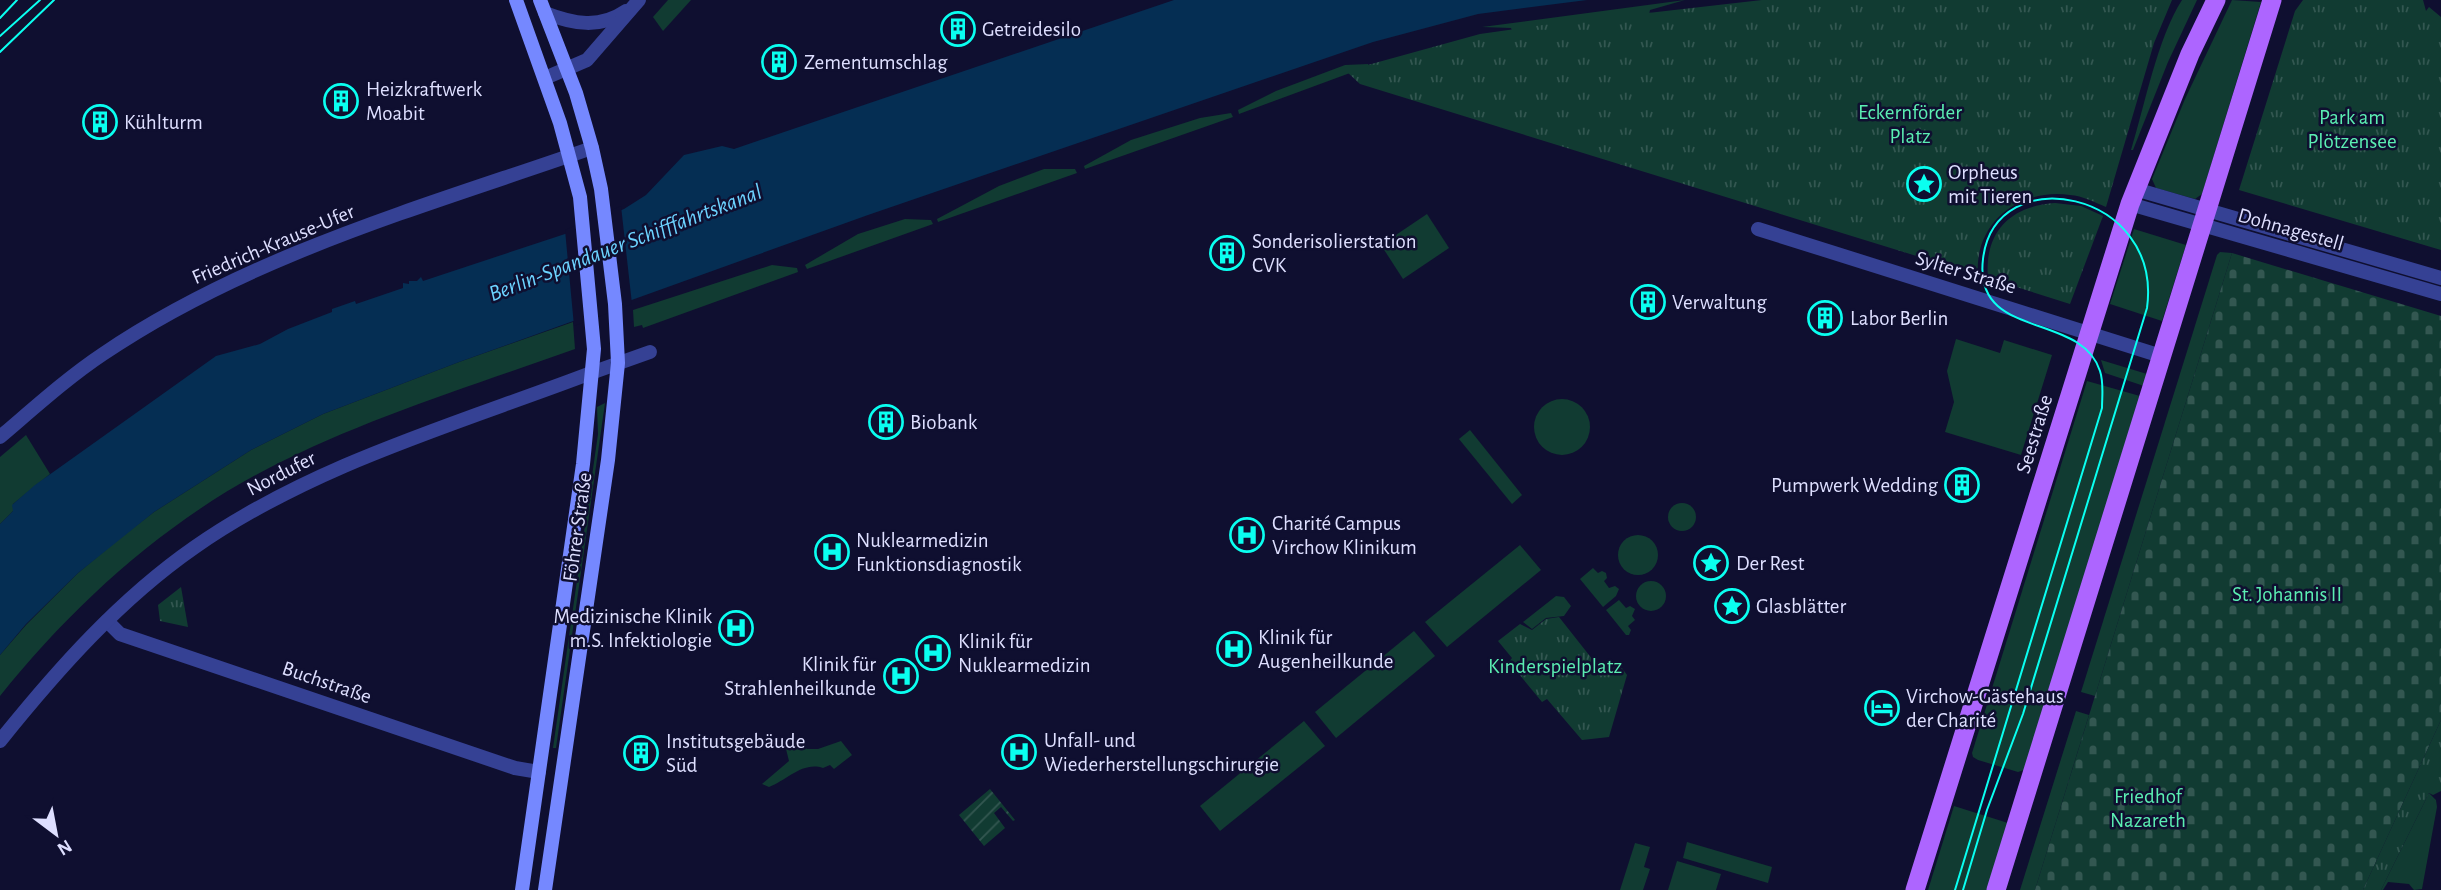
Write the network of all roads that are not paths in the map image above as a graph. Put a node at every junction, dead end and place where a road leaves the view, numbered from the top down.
1 (516, 0) edge
2 (2216, 0) edge
3 (2272, 0) edge
4 (636, 3) edge
5 (542, 6) edge
6 (567, 69) junction
7 (545, 78) junction
8 (592, 148) junction
9 (569, 156) junction
10 (2132, 197) junction
11 (2204, 218) junction
12 (1758, 229) dead end
13 (2441, 278) edge
14 (2441, 295) edge
15 (2089, 333) junction
16 (649, 352) dead end
17 (2161, 356) junction
18 (618, 363) junction
19 (592, 373) junction
20 (0, 437) edge
21 (107, 621) junction
22 (0, 741) edge
23 (539, 772) junction
24 (522, 890) edge
25 (545, 890) edge
26 (1915, 890) edge
27 (1996, 890) edge

1 - 7 main road, Föhrer Straße
2 - 10 main road, Seestraße
3 - 11 main road
4 - 5 street
4 - 6 street
5 - 6 main road, Föhrer Straße
6 - 7 street
6 - 8 main road, Föhrer Straße
7 - 9 main road, Föhrer Straße
8 - 9 street, Friedrich-Krause-Ufer
8 - 18 main road, Föhrer Straße
9 - 19 main road, Föhrer Straße
9 - 20 street, Friedrich-Krause-Ufer
10 - 11 street, Dohnagestell
10 - 15 main road, Seestraße
11 - 13 street, Dohnagestell
11 - 14 street, Dohnagestell
11 - 17 main road
12 - 15 street, Sylter Straße
15 - 17 street, Sylter Straße
15 - 26 main road, Seestraße
16 - 18 street, Nordufer
17 - 27 main road
18 - 19 street, Nordufer
18 - 25 main road, Föhrer Straße
19 - 21 street, Nordufer
19 - 23 main road, Föhrer Straße
21 - 22 street, Nordufer
21 - 23 street, Buchstraße
23 - 24 main road, Föhrer Straße

